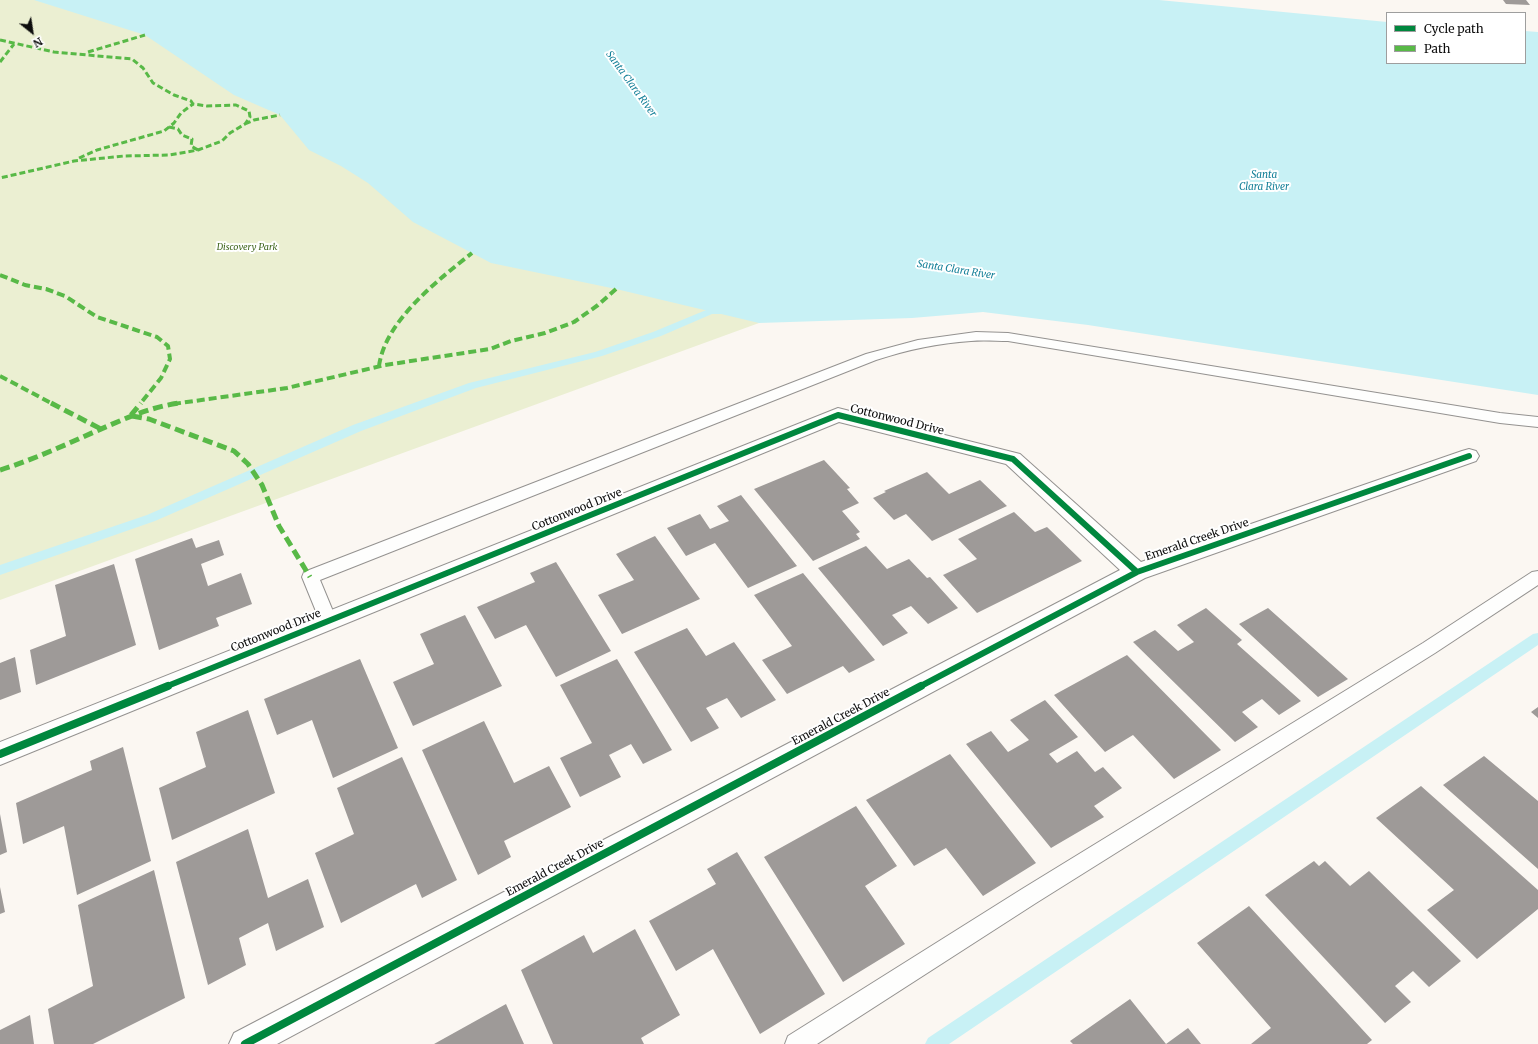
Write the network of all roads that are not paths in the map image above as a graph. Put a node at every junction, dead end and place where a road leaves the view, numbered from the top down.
1 (1538, 422) edge
2 (1469, 456) dead end
3 (1137, 572) junction
4 (1538, 577) edge
5 (328, 621) junction
6 (0, 754) edge
7 (245, 1044) edge
8 (796, 1044) edge

1 - 5 lane
2 - 3 street, Emerald Creek Drive
3 - 5 street, Cottonwood Drive
3 - 7 street, Emerald Creek Drive
4 - 8 lane
5 - 6 street, Cottonwood Drive

